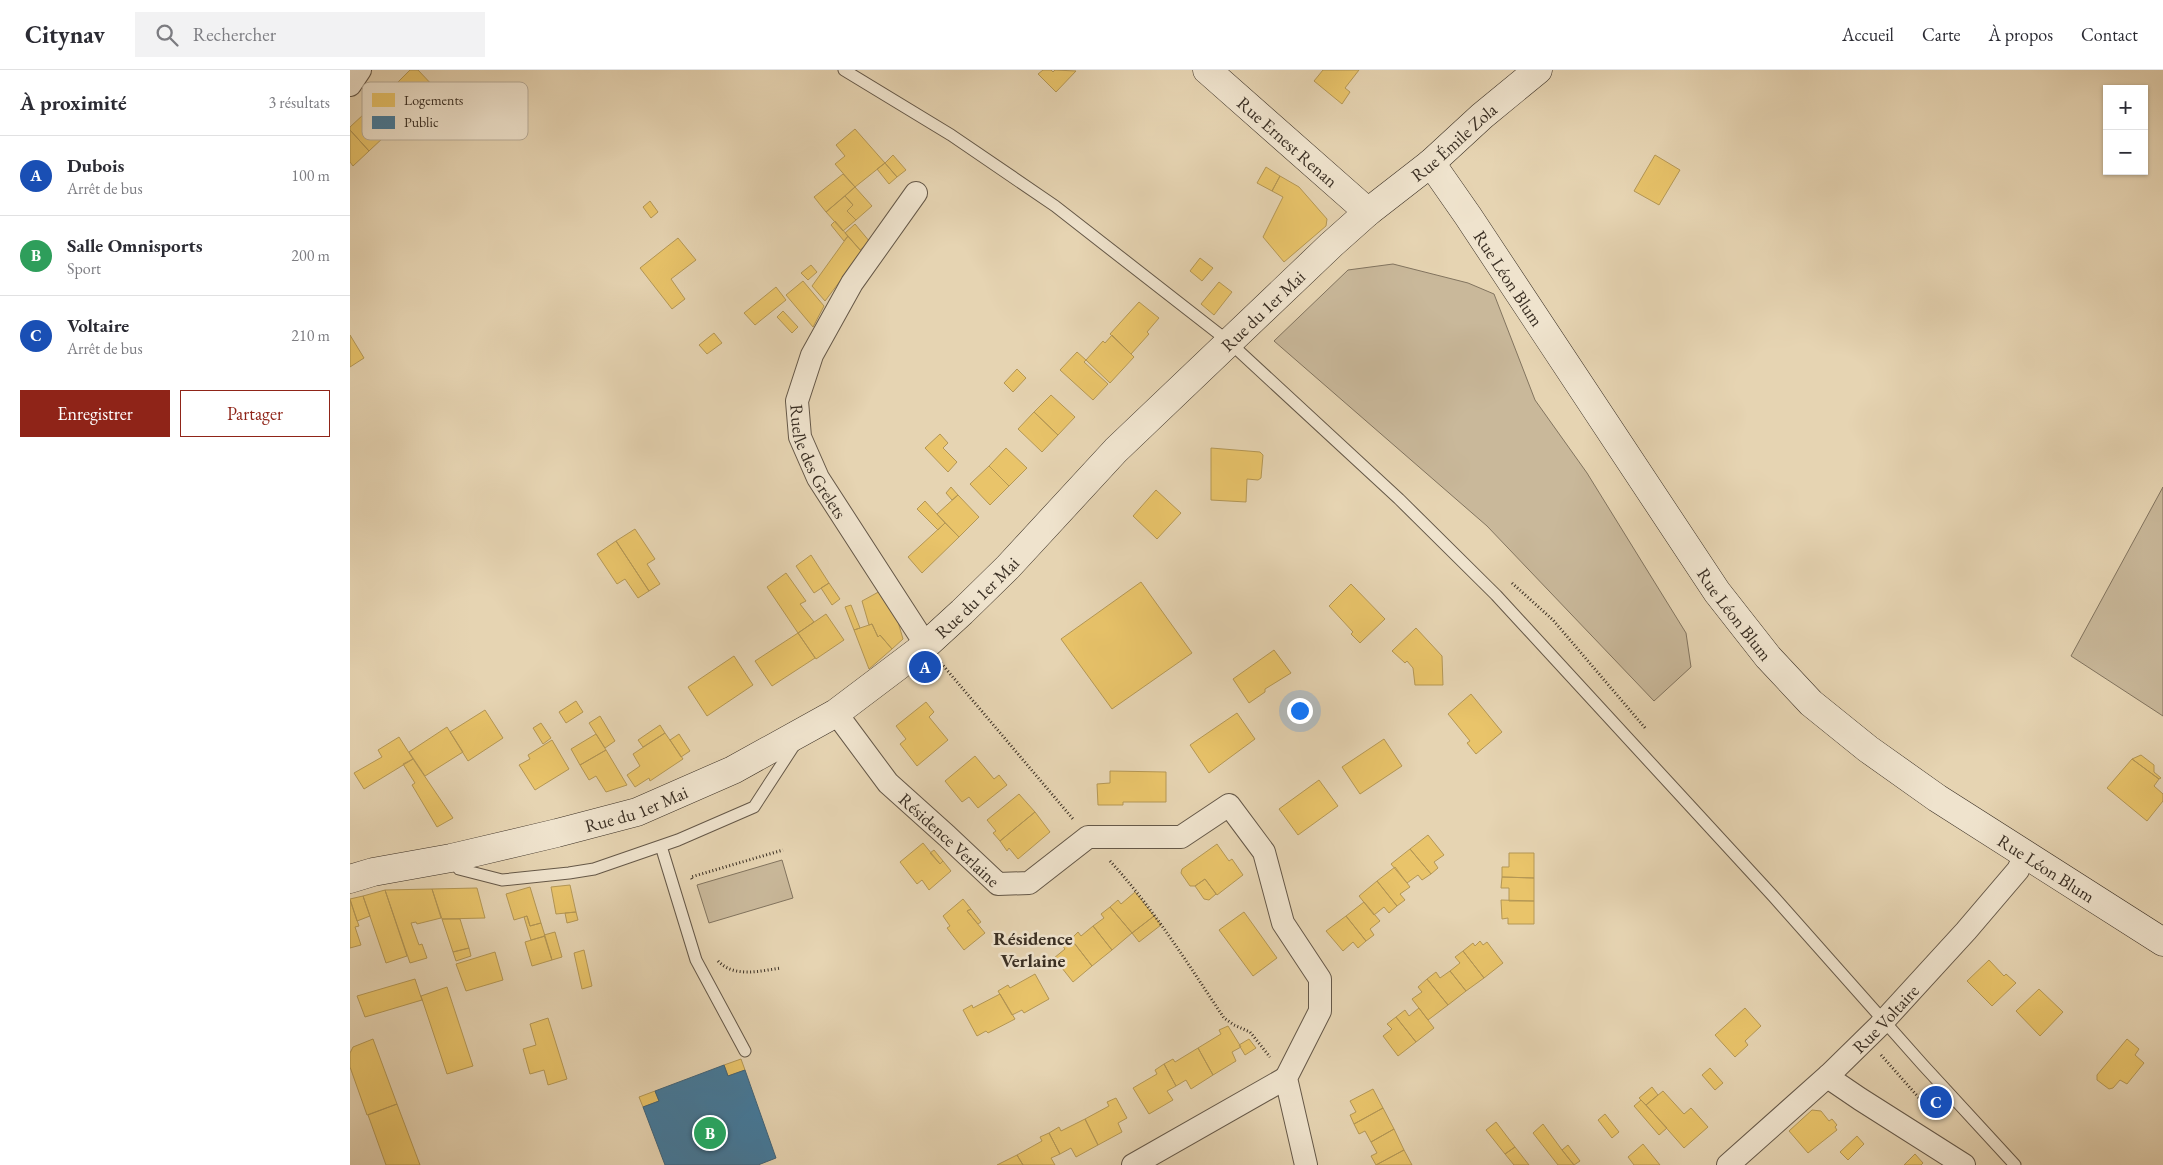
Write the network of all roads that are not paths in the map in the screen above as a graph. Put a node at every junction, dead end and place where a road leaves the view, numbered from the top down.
1 (360, 70) edge
2 (844, 70) edge
3 (1207, 70) edge
4 (1538, 70) edge
5 (350, 85) edge
6 (1431, 164) junction
7 (916, 194) dead end
8 (1368, 212) junction
9 (1228, 342) junction
10 (926, 645) junction
11 (836, 713) junction
12 (803, 731) junction
13 (661, 846) junction
14 (2025, 855) junction
15 (451, 858) junction
16 (350, 878) edge
17 (2163, 942) edge
18 (1883, 1019) junction
19 (745, 1051) dead end
20 (1829, 1075) junction
21 (1286, 1078) junction
22 (1133, 1165) edge
23 (1306, 1165) edge
24 (1728, 1165) edge
25 (1964, 1165) edge
26 (2015, 1165) edge

1 - 5 street
2 - 9 lane
3 - 8 street, Rue Ernest Renan
4 - 6 street, Rue Émile Zola
6 - 8 street, Rue Émile Zola
6 - 14 street, Rue Léon Blum
7 - 10 street, Ruelle des Grelets
8 - 9 street, Rue du 1er Mai
9 - 10 street, Rue du 1er Mai
9 - 18 lane
10 - 11 street, Rue du 1er Mai
11 - 12 street, Rue du 1er Mai
11 - 21 street, Résidence Verlaine
12 - 13 lane
12 - 15 street, Rue du 1er Mai
13 - 15 lane
13 - 19 lane
14 - 17 street, Rue Léon Blum
14 - 18 street, Rue Voltaire
15 - 16 street, Rue du 1er Mai
18 - 20 street, Rue Voltaire
18 - 26 lane
20 - 24 street, Rue Voltaire
20 - 25 street
21 - 22 street
21 - 23 street

